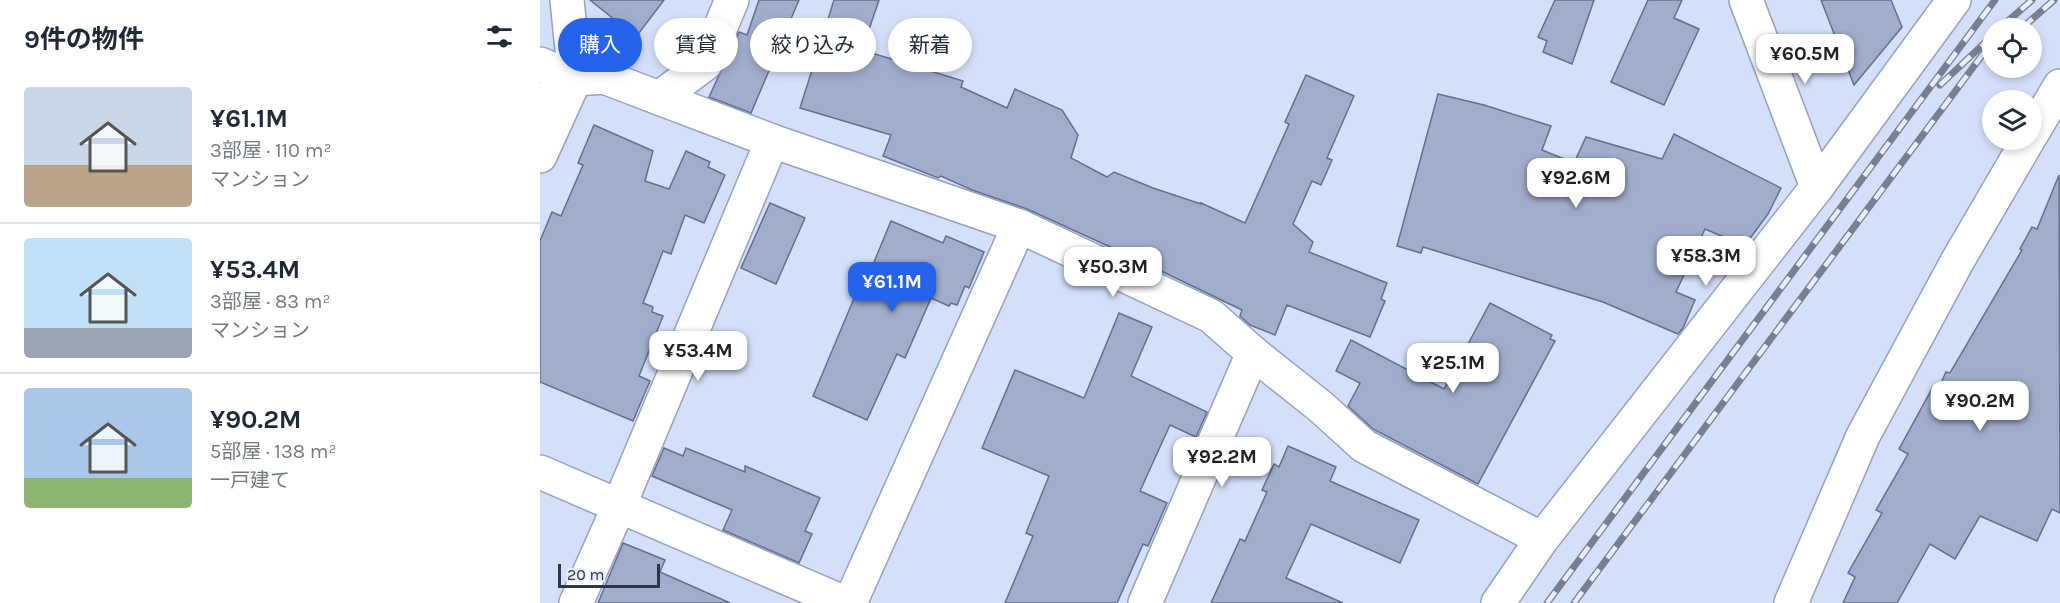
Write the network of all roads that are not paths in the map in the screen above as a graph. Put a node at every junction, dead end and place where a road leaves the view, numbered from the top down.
1 (567, 0) edge
2 (732, 0) edge
3 (1746, 0) edge
4 (1954, 0) edge
5 (540, 64) edge
6 (575, 79) junction
7 (2060, 86) edge
8 (659, 98) junction
9 (540, 103) edge
10 (2042, 116) edge
11 (772, 141) junction
12 (2022, 150) edge
13 (540, 156) edge
14 (1817, 187) junction
15 (1019, 226) junction
16 (1253, 353) junction
17 (540, 472) edge
18 (619, 506) junction
19 (1542, 539) junction
20 (576, 603) edge
21 (845, 603) edge
22 (850, 603) edge
23 (1144, 603) edge
24 (1498, 603) edge
25 (1791, 603) edge

1 - 6 street
2 - 8 street
3 - 14 street
4 - 14 street
5 - 6 street
6 - 8 street
6 - 9 street
6 - 13 street
7 - 10 street
8 - 11 street
11 - 15 street
11 - 18 street
12 - 25 street
14 - 19 street
15 - 16 street
15 - 22 street
16 - 19 street
16 - 23 street
17 - 18 street
18 - 20 street
18 - 21 street
19 - 24 street

